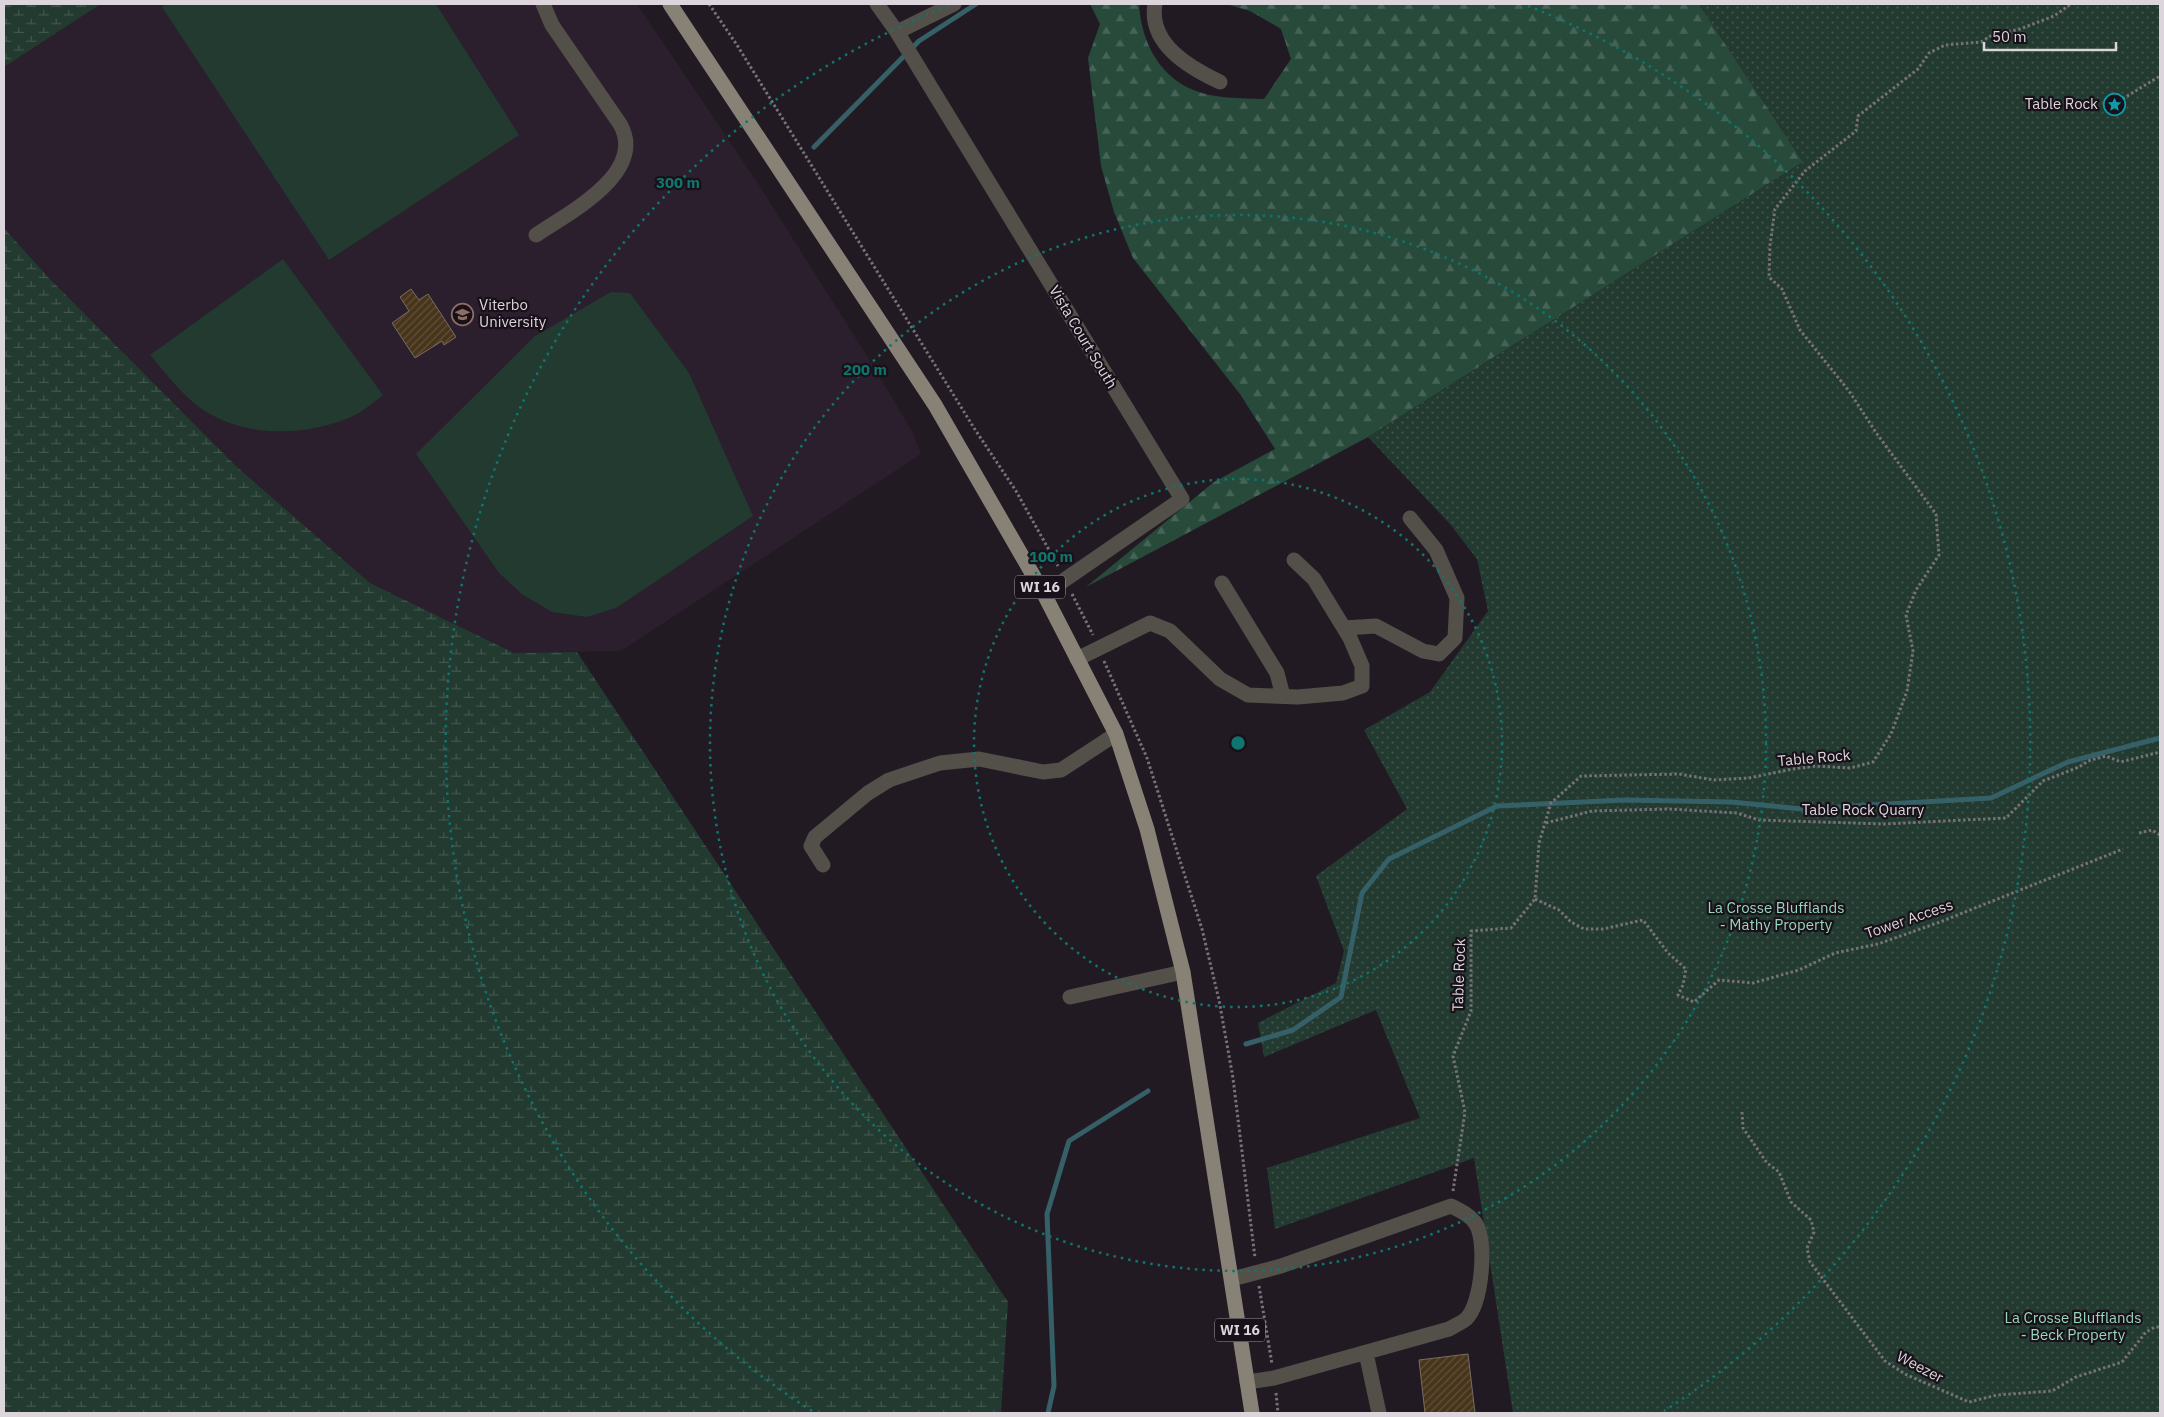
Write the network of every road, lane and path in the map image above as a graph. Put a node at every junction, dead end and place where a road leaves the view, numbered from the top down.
1 (543, 4) edge
2 (670, 4) edge
3 (709, 4) edge
4 (877, 4) edge
5 (954, 4) edge
6 (1155, 4) edge
7 (2071, 4) edge
8 (897, 32) junction
9 (2160, 76) edge
10 (1220, 82) dead end
11 (2114, 104) dead end
12 (536, 236) dead end
13 (1410, 518) dead end
14 (1294, 560) dead end
15 (1065, 579) junction
16 (1222, 583) dead end
17 (1044, 594) junction
18 (1344, 628) junction
19 (1099, 648) junction
20 (1077, 659) junction
21 (1283, 696) junction
22 (1116, 734) junction
23 (2160, 752) edge
24 (1546, 823) junction
25 (2139, 833) dead end
26 (2160, 834) edge
27 (2122, 849) dead end
28 (823, 865) dead end
29 (1535, 898) junction
30 (1183, 972) junction
31 (1070, 997) dead end
32 (1742, 1112) dead end
33 (1451, 1206) junction
34 (1257, 1273) junction
35 (1232, 1279) junction
36 (2160, 1327) edge
37 (1366, 1353) junction
38 (1274, 1378) junction
39 (1247, 1382) junction
40 (1252, 1413) edge
41 (1278, 1413) edge
42 (1379, 1413) edge

1 - 12 street
2 - 17 main road, WI 16
3 - 15 path
4 - 8 street
5 - 8 street
6 - 10 street
7 - 24 path, Table Rock
8 - 15 street, Vista Court South
9 - 11 path
13 - 18 street
14 - 18 street
15 - 17 street, Vista Court South
15 - 19 path
16 - 21 street
17 - 20 main road, WI 16
18 - 21 street
19 - 20 street
19 - 21 street
19 - 34 path
20 - 22 main road, WI 16
22 - 28 street
22 - 30 main road, WI 16
23 - 24 path, Table Rock Quarry
24 - 29 path, Table Rock
25 - 26 path
27 - 29 path, Tower Access
29 - 33 path, Table Rock
30 - 31 street
30 - 35 main road, WI 16
32 - 36 path, Weezer
33 - 34 street
33 - 37 street
34 - 35 street
34 - 38 path
35 - 39 main road, WI 16
37 - 38 street
37 - 42 street
38 - 39 street
38 - 41 path
39 - 40 main road, WI 16

